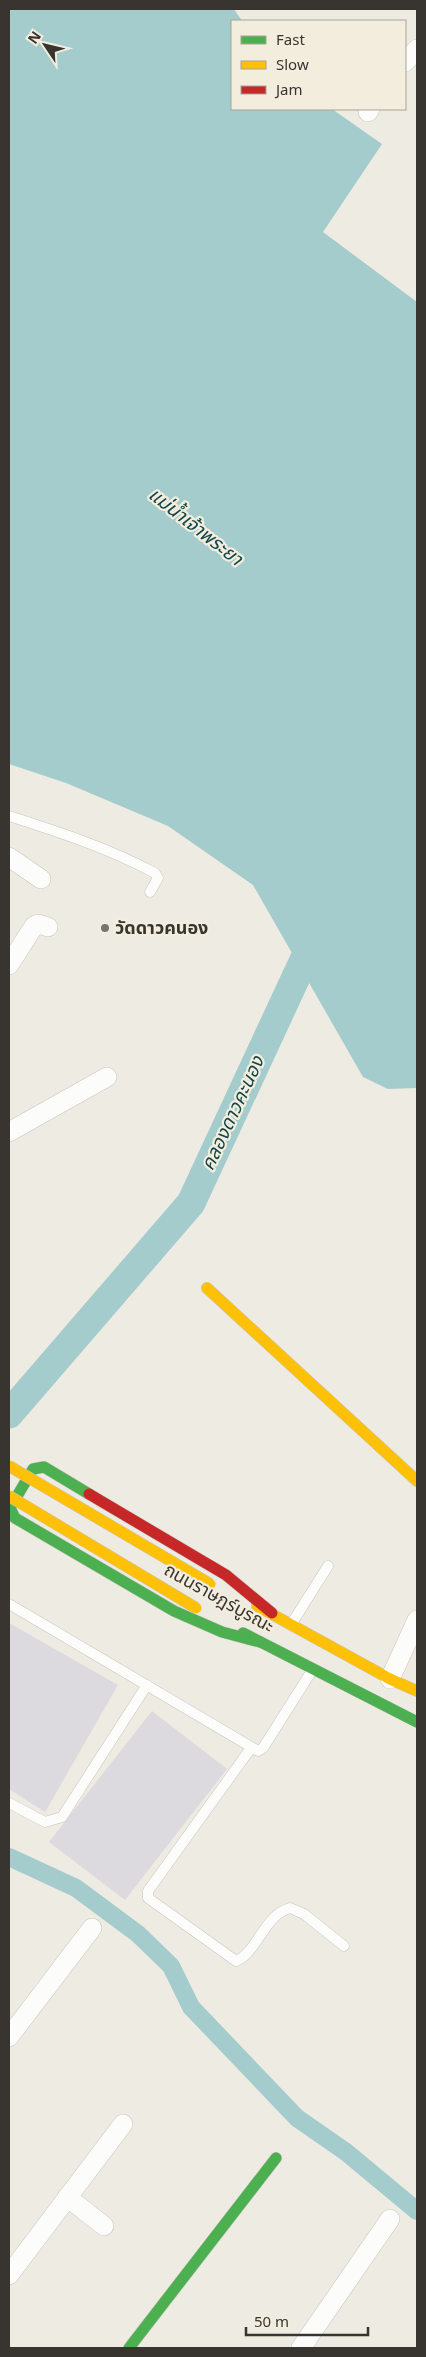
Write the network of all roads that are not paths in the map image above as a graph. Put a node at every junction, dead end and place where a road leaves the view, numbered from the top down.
1 (417, 49) edge
2 (406, 61) edge
3 (9, 816) edge
4 (9, 858) edge
5 (41, 879) dead end
6 (150, 892) dead end
7 (48, 927) dead end
8 (9, 965) edge
9 (108, 1077) dead end
10 (9, 1132) edge
11 (207, 1288) dead end
12 (9, 1466) edge
13 (417, 1481) edge
14 (9, 1496) edge
15 (328, 1566) dead end
16 (9, 1604) edge
17 (272, 1613) junction
18 (417, 1620) edge
19 (292, 1624) junction
20 (260, 1642) junction
21 (313, 1668) junction
22 (390, 1679) junction
23 (147, 1685) junction
24 (417, 1691) edge
25 (417, 1722) edge
26 (251, 1748) junction
27 (9, 1803) edge
28 (92, 1928) dead end
29 (344, 1946) dead end
30 (9, 2037) edge
31 (123, 2124) dead end
32 (276, 2158) dead end
33 (67, 2197) junction
34 (390, 2219) dead end
35 (104, 2226) dead end
36 (10, 2269) edge
37 (128, 2348) edge
38 (301, 2348) edge

1 - 2 street
3 - 6 lane
4 - 5 street
7 - 8 street
9 - 10 street
11 - 13 main road
12 - 17 main road, ถนนราษฎร์บูรณะ, bridge
14 - 20 main road, ถนนราษฎร์บูรณะ, bridge
15 - 19 lane
16 - 23 lane
17 - 19 main road, ถนนราษฎร์บูรณะ
17 - 20 main road
18 - 22 street
19 - 22 main road, ถนนราษฎร์บูรณะ
20 - 21 main road, ถนนราษฎร์บูรณะ
21 - 25 main road, ถนนราษฎร์บูรณะ
21 - 26 lane
22 - 24 main road, ถนนราษฎร์บูรณะ
23 - 26 lane
23 - 27 lane
26 - 29 lane
28 - 30 street
31 - 33 street
32 - 37 main road
33 - 35 street
33 - 36 street
34 - 38 street

